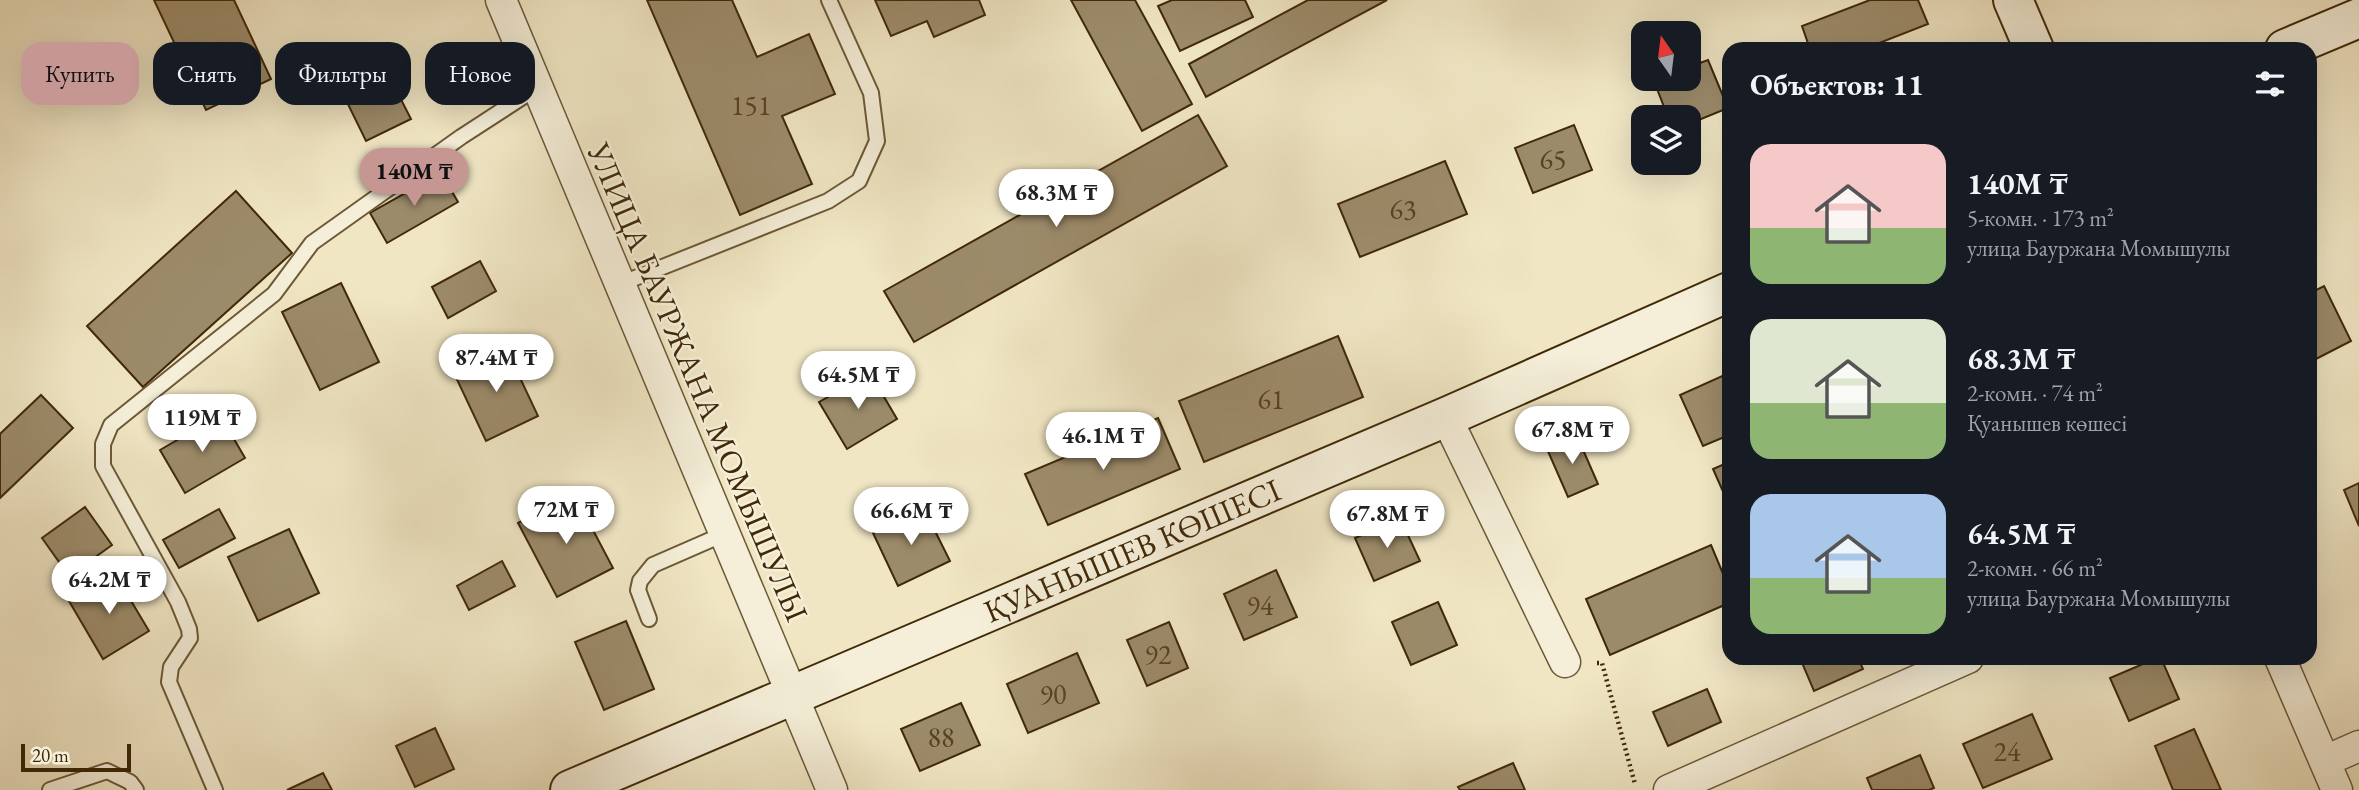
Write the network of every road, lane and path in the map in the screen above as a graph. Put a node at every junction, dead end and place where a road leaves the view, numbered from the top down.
1 (501, 0) edge
2 (829, 0) edge
3 (2013, 0) edge
4 (2359, 18) edge
5 (2031, 42) edge
6 (2302, 42) edge
7 (537, 87) junction
8 (620, 284) junction
9 (1722, 295) edge
10 (1446, 417) junction
11 (724, 534) junction
12 (649, 620) dead end
13 (1564, 662) joint
14 (1952, 665) edge
15 (2283, 665) edge
16 (791, 695) junction
17 (2359, 746) edge
18 (2325, 761) junction
19 (50, 790) edge
20 (136, 790) edge
21 (215, 790) edge
22 (570, 790) edge
23 (832, 790) edge
24 (1637, 790) edge
25 (1669, 790) edge
26 (2337, 790) edge

1 - 7 street, УЛИЦА БАУРЖАНА МОМЫШУЛЫ
2 - 8 lane
3 - 5 street
4 - 6 street
7 - 8 street, УЛИЦА БАУРЖАНА МОМЫШУЛЫ
7 - 21 lane
8 - 11 street, УЛИЦА БАУРЖАНА МОМЫШУЛЫ
9 - 10 street, ҚУАНЫШЕВ КӨШЕСІ
10 - 13 street
10 - 16 street, ҚУАНЫШЕВ КӨШЕСІ
11 - 12 lane
11 - 16 street, УЛИЦА БАУРЖАНА МОМЫШУЛЫ
13 - 24 path
14 - 25 street
15 - 18 street
16 - 22 street, ҚУАНЫШЕВ КӨШЕСІ
16 - 23 street, УЛИЦА БАУРЖАНА МОМЫШУЛЫ
17 - 18 street
18 - 26 street
19 - 20 lane

